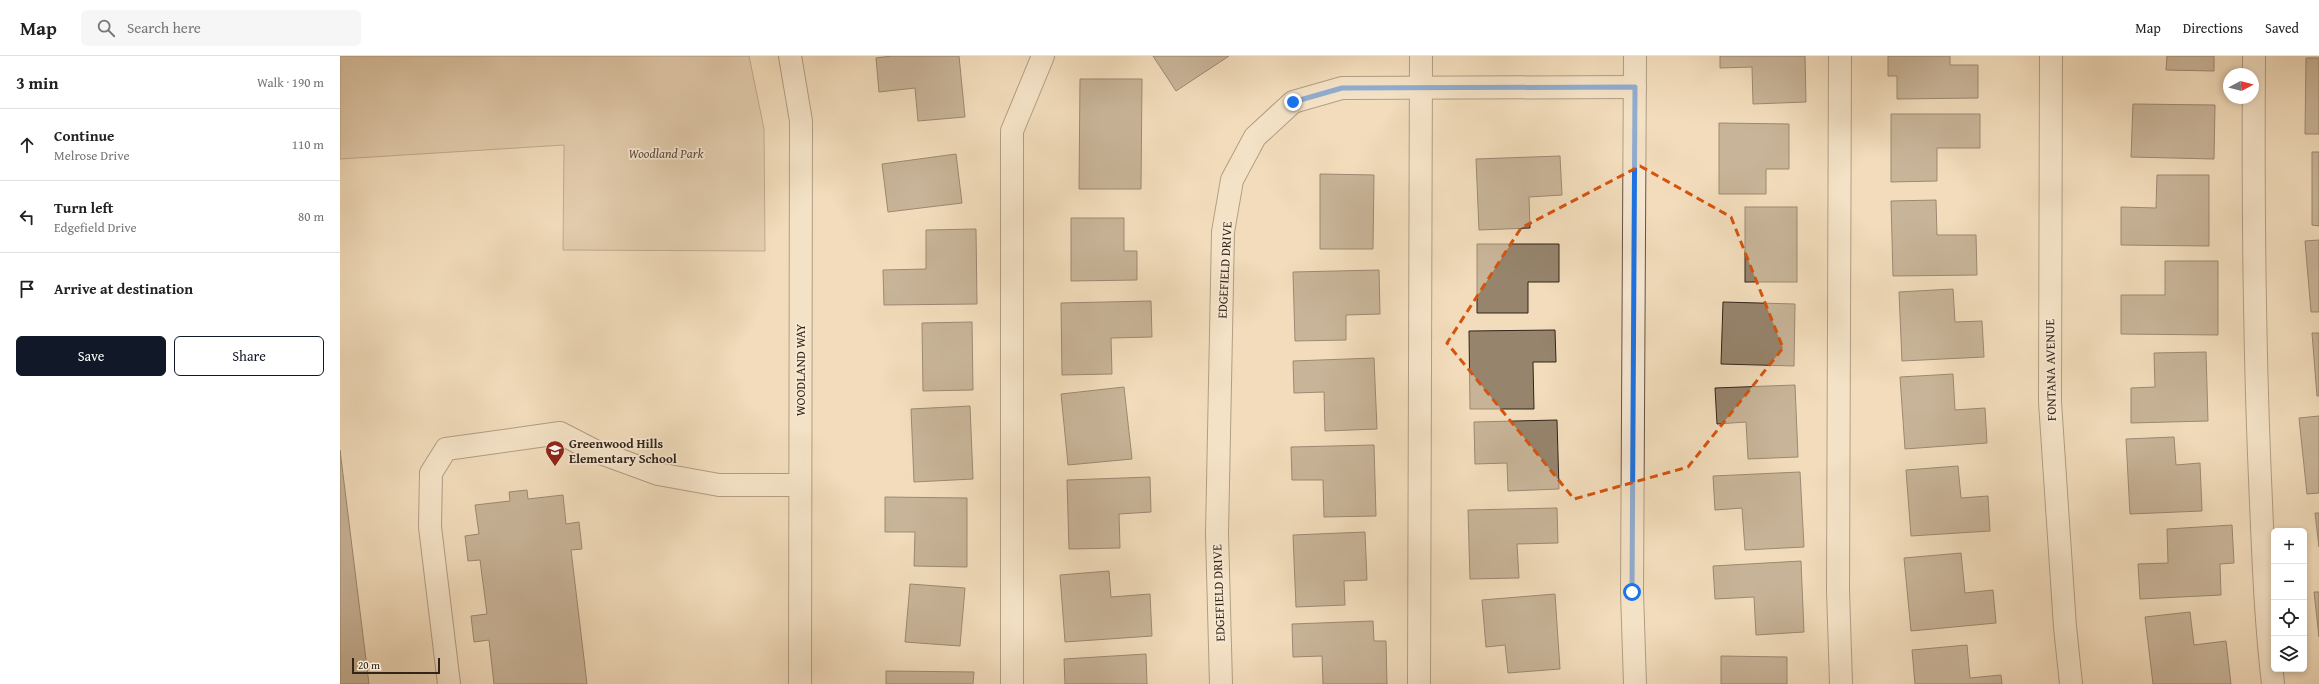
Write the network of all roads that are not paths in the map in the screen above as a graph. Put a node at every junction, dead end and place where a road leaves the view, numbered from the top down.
1 (790, 56) edge
2 (1043, 56) edge
3 (1421, 56) edge
4 (1634, 56) edge
5 (1840, 56) edge
6 (2051, 56) edge
7 (2254, 56) edge
8 (1635, 87) junction
9 (1421, 88) junction
10 (800, 485) junction
11 (449, 684) edge
12 (800, 684) edge
13 (1012, 684) edge
14 (1221, 684) edge
15 (1419, 684) edge
16 (1635, 684) edge
17 (1840, 684) edge
18 (2072, 684) edge
19 (2273, 684) edge

1 - 10 street, WOODLAND WAY
2 - 13 street
3 - 9 street
4 - 8 street
5 - 17 street
6 - 18 street, FONTANA AVENUE
7 - 19 street
8 - 9 street, EDGEFIELD DRIVE
8 - 16 street
9 - 14 street, EDGEFIELD DRIVE
9 - 15 street
10 - 11 street
10 - 12 street, WOODLAND WAY

